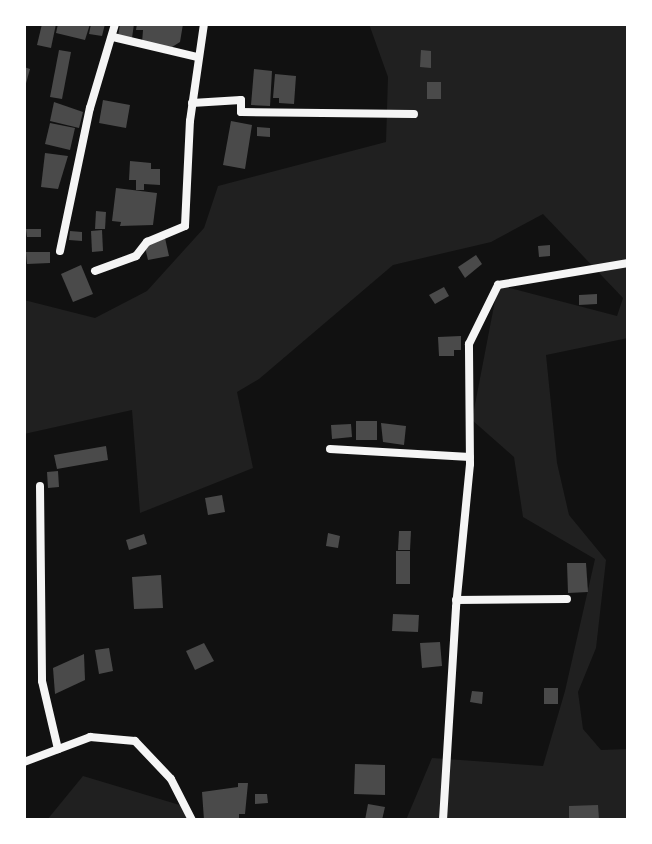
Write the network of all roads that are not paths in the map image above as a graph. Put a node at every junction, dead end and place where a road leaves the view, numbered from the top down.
1 (115, 24) edge
2 (204, 24) edge
3 (113, 37) junction
4 (197, 57) junction
5 (192, 103) junction
6 (414, 114) dead end
7 (60, 251) dead end
8 (628, 263) edge
9 (95, 271) dead end
10 (330, 449) dead end
11 (470, 457) junction
12 (40, 486) dead end
13 (567, 599) dead end
14 (456, 600) junction
15 (58, 749) junction
16 (24, 762) edge
17 (192, 820) edge
18 (443, 820) edge

1 - 3 street
2 - 4 street
3 - 4 street
3 - 7 street
4 - 5 street
5 - 6 street
5 - 9 street
8 - 11 street
10 - 11 street
11 - 14 street
12 - 15 street
13 - 14 street
14 - 18 street
15 - 16 street
15 - 17 street

